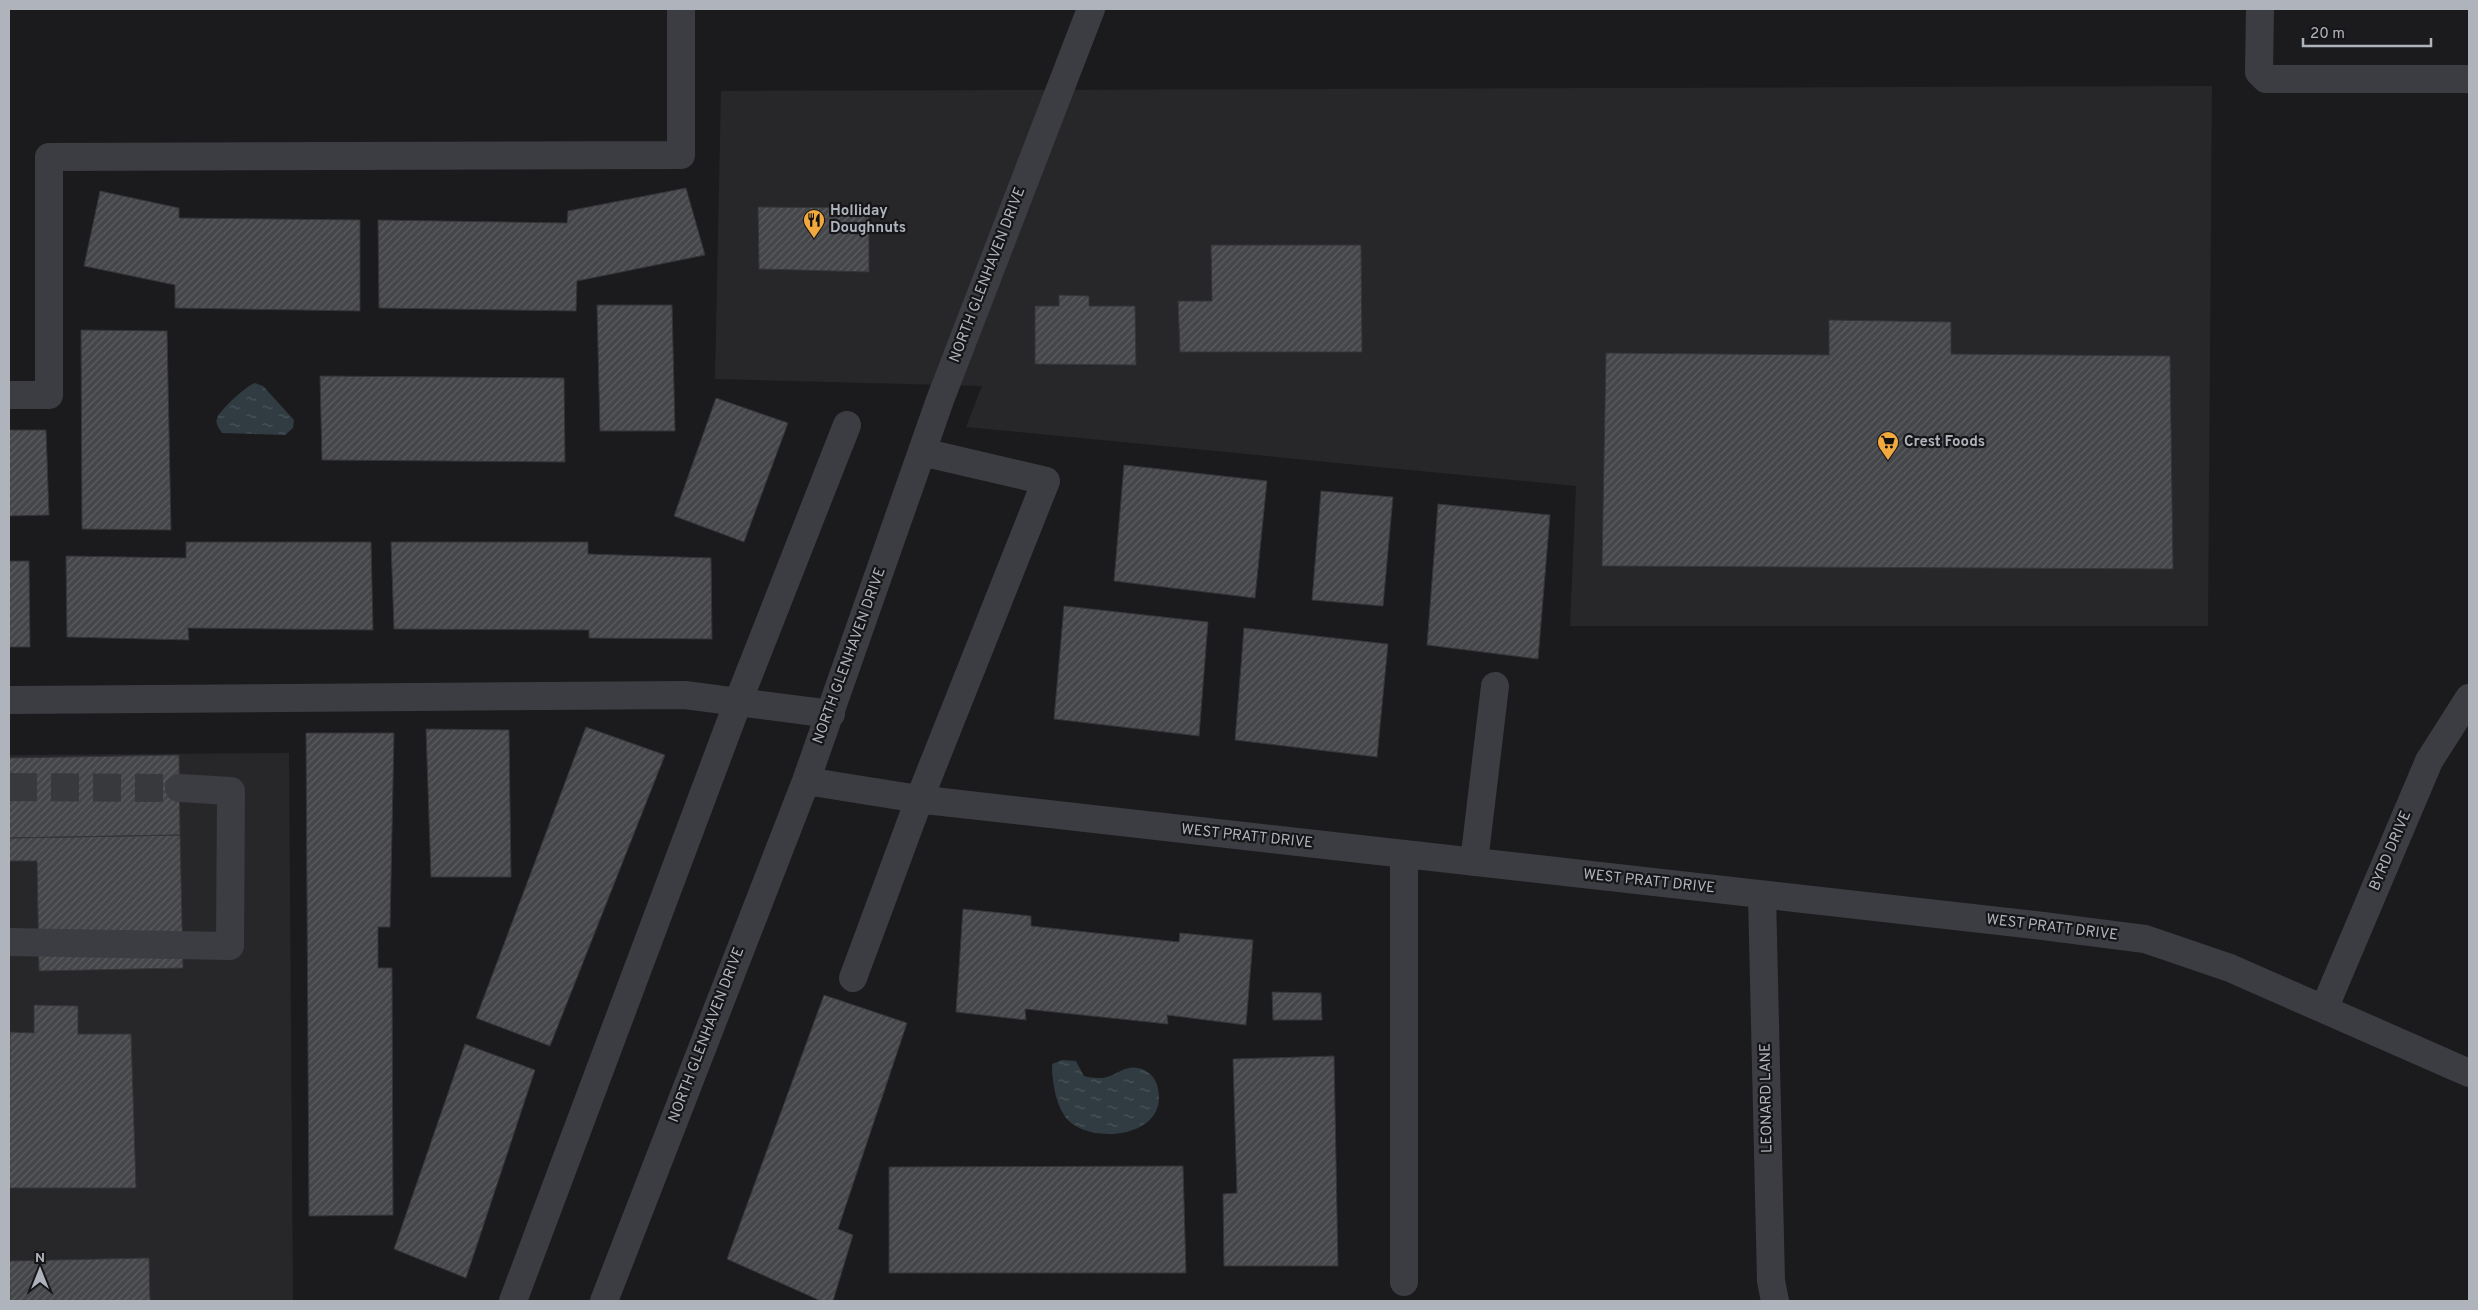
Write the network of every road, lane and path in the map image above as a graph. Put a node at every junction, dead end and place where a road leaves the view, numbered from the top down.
1 (681, 9) edge
2 (1091, 9) edge
3 (2260, 9) edge
4 (2469, 79) edge
5 (9, 395) edge
6 (847, 425) dead end
7 (922, 452) junction
8 (1495, 686) dead end
9 (2469, 698) edge
10 (9, 700) edge
11 (738, 702) junction
12 (831, 714) junction
13 (806, 781) junction
14 (179, 788) tunnel mouth
15 (919, 800) junction
16 (1404, 854) junction
17 (1474, 862) junction
18 (1762, 895) junction
19 (9, 942) edge
20 (853, 978) dead end
21 (2324, 1009) junction
22 (2469, 1073) edge
23 (1404, 1282) dead end
24 (513, 1301) edge
25 (604, 1301) edge
26 (1775, 1301) edge

1 - 5 street
2 - 7 street, NORTH GLENHAVEN DRIVE
3 - 4 street
6 - 11 street
7 - 12 street, NORTH GLENHAVEN DRIVE
7 - 15 street
8 - 17 street
9 - 21 street, BYRD DRIVE
10 - 11 street
11 - 12 street
11 - 24 street
12 - 13 street, NORTH GLENHAVEN DRIVE
13 - 15 street, WEST PRATT DRIVE
13 - 25 street, NORTH GLENHAVEN DRIVE
14 - 19 street
15 - 16 street, WEST PRATT DRIVE
15 - 20 street
16 - 17 street, WEST PRATT DRIVE
16 - 23 street
17 - 18 street, WEST PRATT DRIVE
18 - 21 street, WEST PRATT DRIVE
18 - 26 street, LEONARD LANE
21 - 22 street, WEST PRATT DRIVE

